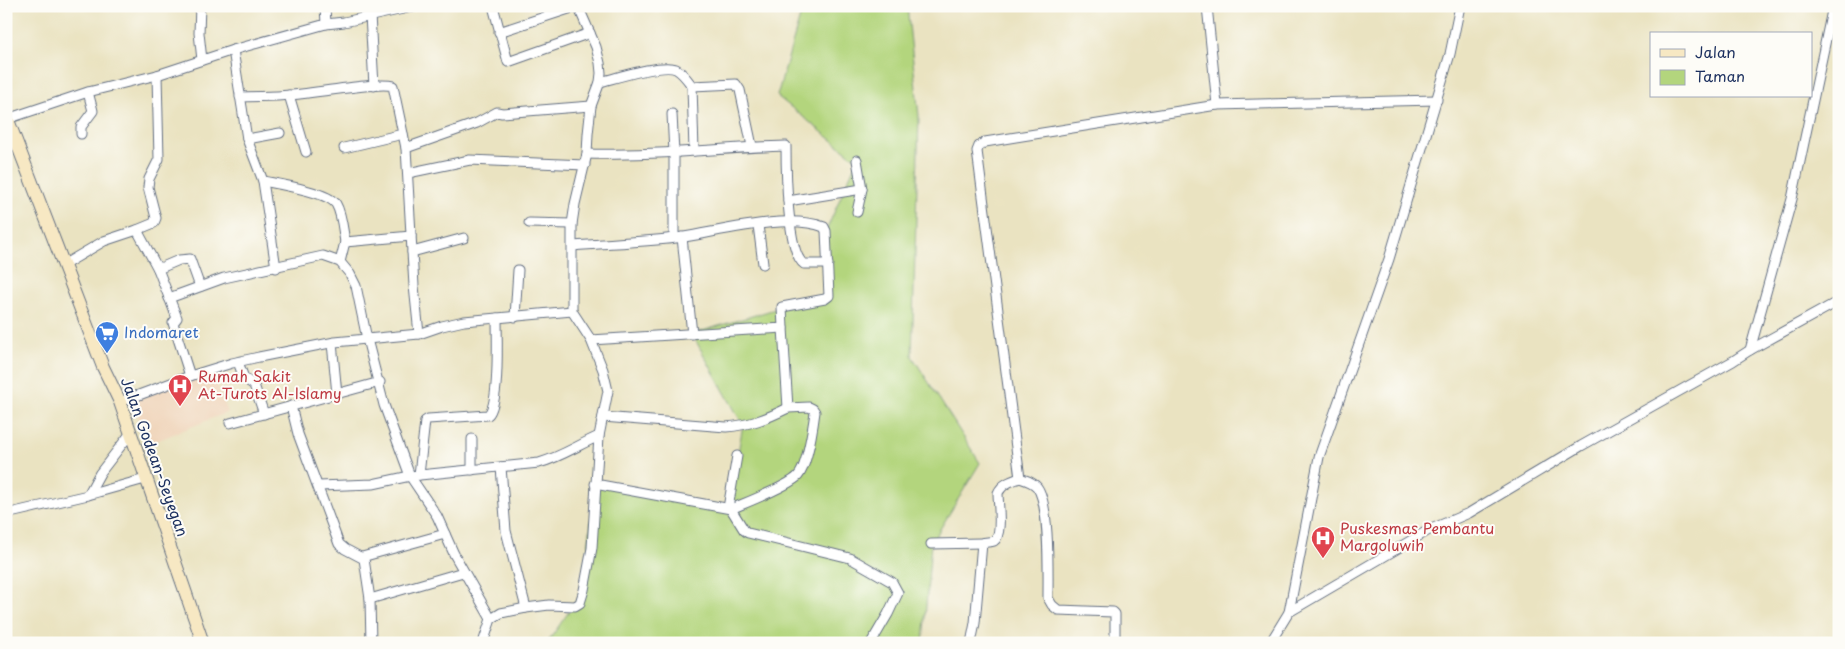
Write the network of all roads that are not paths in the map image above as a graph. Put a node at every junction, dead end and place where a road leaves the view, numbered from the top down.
1 (200, 6) edge
2 (325, 6) edge
3 (417, 6) edge
4 (493, 6) edge
5 (578, 6) edge
6 (1207, 6) edge
7 (1460, 6) edge
8 (1833, 6) edge
9 (387, 9) edge
10 (370, 15) junction
11 (326, 24) junction
12 (499, 32) junction
13 (590, 33) junction
14 (233, 50) junction
15 (202, 60) junction
16 (157, 75) junction
17 (600, 82) junction
18 (374, 86) junction
19 (692, 86) junction
20 (88, 92) junction
21 (289, 95) junction
22 (240, 97) junction
23 (1437, 100) junction
24 (1217, 105) junction
25 (591, 106) junction
26 (672, 114) dead end
27 (7, 117) edge
28 (280, 133) dead end
29 (81, 134) dead end
30 (403, 134) junction
31 (247, 139) junction
32 (752, 146) junction
33 (344, 148) dead end
34 (406, 148) junction
35 (694, 151) junction
36 (306, 152) dead end
37 (674, 153) junction
38 (587, 154) junction
39 (857, 160) dead end
40 (584, 165) junction
41 (408, 173) junction
42 (263, 181) junction
43 (862, 189) junction
44 (788, 201) junction
45 (857, 212) dead end
46 (790, 222) junction
47 (529, 223) dead end
48 (572, 224) junction
49 (758, 225) junction
50 (137, 230) junction
51 (411, 236) junction
52 (678, 237) junction
53 (464, 238) dead end
54 (345, 242) junction
55 (573, 246) junction
56 (412, 252) junction
57 (340, 262) junction
58 (65, 264) junction
59 (763, 264) dead end
60 (828, 264) junction
61 (276, 268) junction
62 (158, 269) junction
63 (518, 270) dead end
64 (201, 286) junction
65 (169, 298) junction
66 (1839, 301) edge
67 (572, 311) junction
68 (515, 317) junction
69 (497, 318) junction
70 (783, 328) junction
71 (419, 334) junction
72 (692, 334) junction
73 (367, 339) junction
74 (590, 340) junction
75 (332, 343) junction
76 (1750, 350) junction
77 (238, 362) junction
78 (190, 376) junction
79 (380, 382) junction
80 (336, 394) junction
81 (120, 402) junction
82 (291, 406) junction
83 (788, 408) junction
84 (264, 414) junction
85 (603, 417) junction
86 (230, 423) dead end
87 (130, 434) junction
88 (599, 436) junction
89 (472, 438) dead end
90 (737, 456) dead end
91 (501, 467) junction
92 (472, 470) junction
93 (415, 476) junction
94 (1020, 478) junction
95 (145, 479) junction
96 (595, 484) junction
97 (319, 486) junction
98 (88, 495) junction
99 (729, 509) junction
100 (6, 514) edge
101 (445, 534) junction
102 (982, 543) junction
103 (931, 544) dead end
104 (362, 557) junction
105 (463, 572) junction
106 (370, 599) junction
107 (526, 608) junction
108 (1288, 612) junction
109 (491, 619) junction
110 (203, 643) edge
111 (370, 643) edge
112 (483, 643) edge
113 (871, 643) edge
114 (970, 643) edge
115 (1115, 643) edge
116 (1270, 643) edge

1 - 15 street
2 - 11 street
3 - 9 street
4 - 12 street
5 - 12 street
5 - 13 street
6 - 24 street
7 - 23 street
8 - 76 street
9 - 10 street
10 - 11 street
10 - 18 street
11 - 14 street
12 - 13 street
13 - 17 street
14 - 15 street
14 - 22 street
15 - 16 street
16 - 20 street
16 - 50 street
17 - 19 street
17 - 25 street
18 - 21 street
18 - 30 street
19 - 32 street
19 - 35 street
20 - 27 street
20 - 29 street
21 - 22 street
21 - 36 street
22 - 31 street
23 - 24 street
23 - 108 street
24 - 94 street
25 - 34 street
25 - 38 street
26 - 37 street
27 - 58 main road, Jalan Godean-Seyegan
28 - 31 street
30 - 33 street
30 - 34 street
31 - 42 street
32 - 35 street
32 - 44 street
34 - 41 street
35 - 37 street
37 - 38 street
37 - 52 street
38 - 40 street
39 - 43 street
40 - 41 street
40 - 48 street
41 - 51 street
42 - 54 street
42 - 61 street
43 - 44 street
43 - 45 street
44 - 46 street
46 - 49 street
46 - 60 street
46 - 60 street
47 - 48 street
48 - 55 street
49 - 52 street
49 - 59 street
50 - 58 street
50 - 62 street
51 - 54 street
51 - 56 street
52 - 55 street
52 - 72 street
53 - 56 street
54 - 57 street
55 - 67 street
56 - 71 street
57 - 61 street
57 - 73 street
58 - 81 main road, Jalan Godean-Seyegan
60 - 70 street
61 - 64 street
62 - 64 street
62 - 65 street
63 - 68 street
64 - 65 street
65 - 78 street
66 - 76 street
67 - 68 street
67 - 74 street
68 - 69 street
69 - 71 street
69 - 93 street
70 - 72 street
70 - 83 street
71 - 73 street
72 - 74 street
73 - 75 street
73 - 79 street
74 - 85 street
75 - 77 street
75 - 80 street
76 - 108 street
77 - 78 street
77 - 84 street
78 - 81 street
79 - 80 street
79 - 93 street
80 - 82 street
81 - 87 main road, Jalan Godean-Seyegan
82 - 84 street
82 - 97 street
83 - 85 street
83 - 99 street
84 - 86 street
85 - 88 street
87 - 95 main road, Jalan Godean-Seyegan
87 - 98 street
88 - 91 street
88 - 96 street
89 - 92 street
90 - 99 street
91 - 92 street
91 - 107 street
92 - 93 street
93 - 97 street
93 - 101 street
94 - 102 street
94 - 115 street
95 - 98 street
95 - 110 main road, Jalan Godean-Seyegan
96 - 99 street
96 - 107 street
97 - 104 street
98 - 100 street
99 - 113 street
101 - 104 street
101 - 105 street
102 - 103 street
102 - 114 street
104 - 106 street
105 - 106 street
105 - 109 street
106 - 111 street
107 - 109 street
108 - 116 street
109 - 112 street

